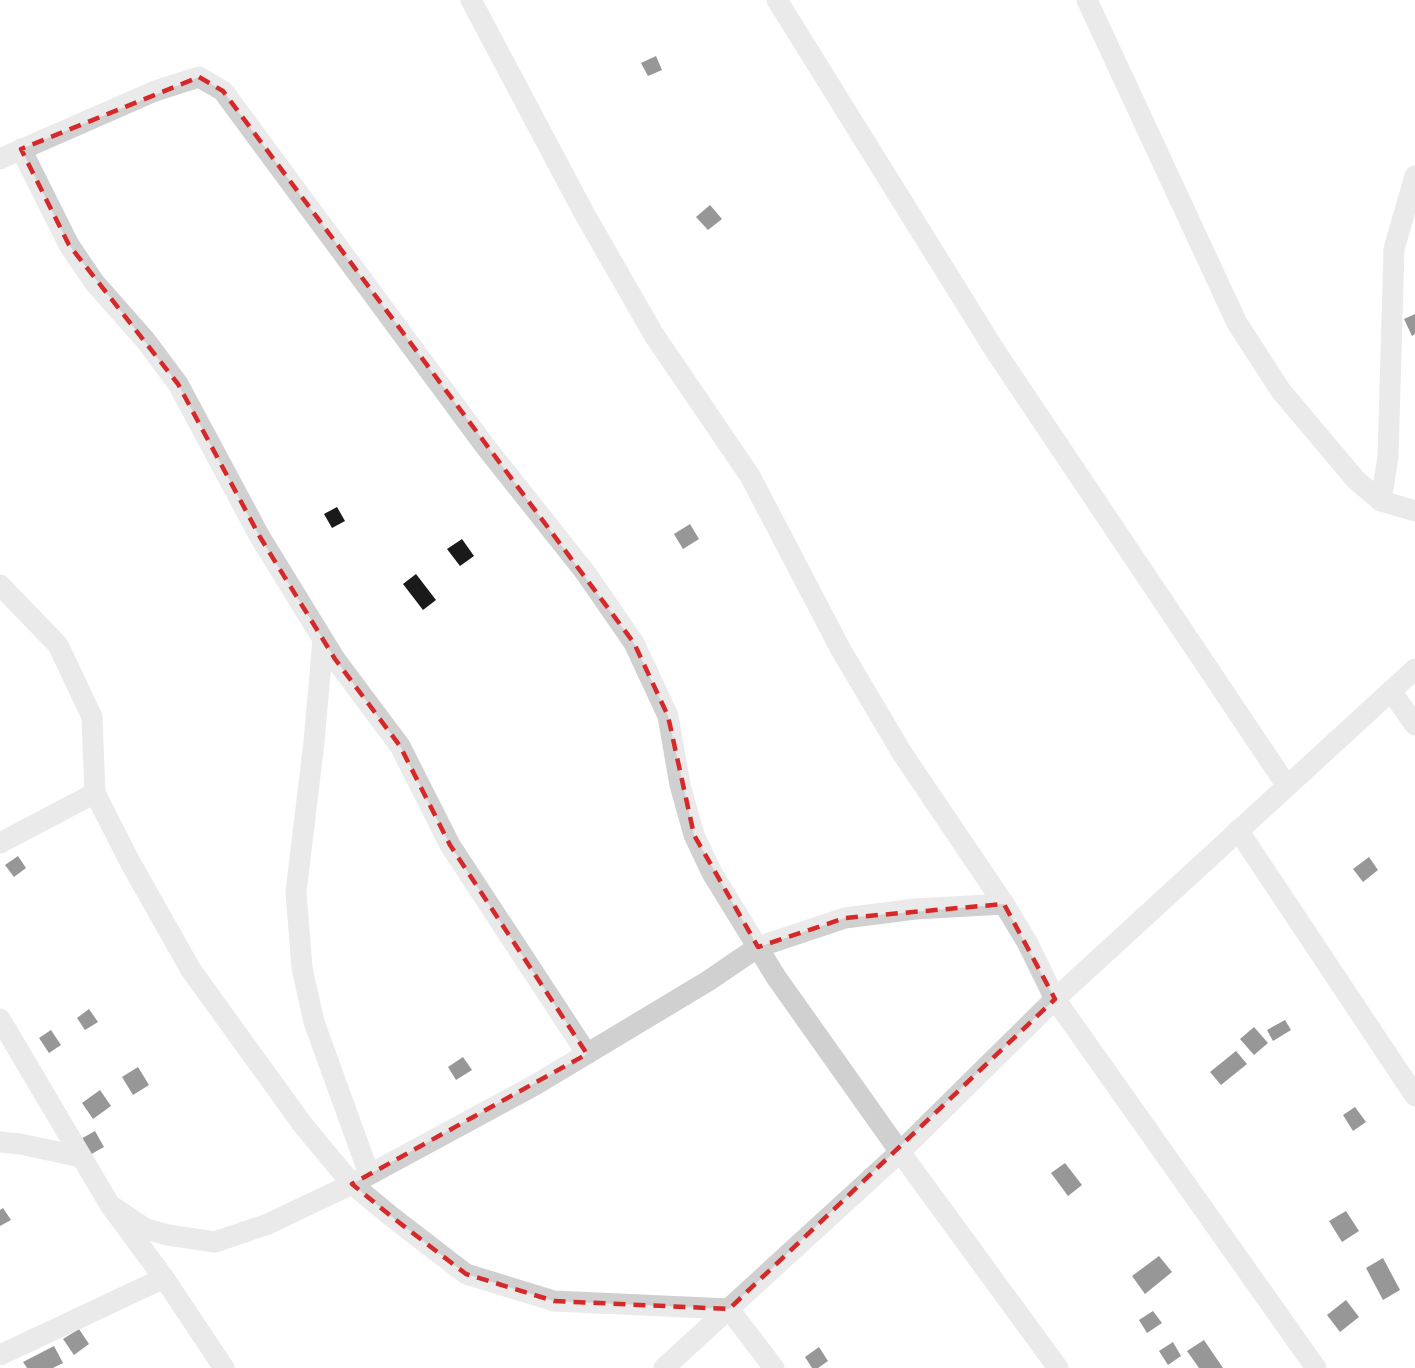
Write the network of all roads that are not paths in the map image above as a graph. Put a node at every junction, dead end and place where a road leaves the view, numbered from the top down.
1 (471, 0) edge
2 (777, 0) edge
3 (1087, 0) edge
4 (21, 149) junction
5 (0, 159) edge
6 (1415, 177) edge
7 (1381, 501) junction
8 (1415, 511) edge
9 (0, 585) edge
10 (323, 640) junction
11 (1415, 669) edge
12 (1391, 692) junction
13 (1415, 725) edge
14 (1287, 786) junction
15 (94, 793) junction
16 (1238, 830) junction
17 (0, 843) edge
18 (1004, 904) junction
19 (758, 947) junction
20 (1055, 999) junction
21 (0, 1019) edge
22 (587, 1054) junction
23 (1415, 1096) edge
24 (0, 1142) edge
25 (900, 1152) junction
26 (81, 1157) junction
27 (361, 1179) junction
28 (110, 1205) junction
29 (164, 1278) junction
30 (729, 1310) junction
31 (0, 1355) edge
32 (224, 1368) edge
33 (664, 1368) edge
34 (774, 1368) edge
35 (1058, 1368) edge
36 (1316, 1368) edge

1 - 18 street
2 - 14 street
3 - 7 street
4 - 5 street
4 - 10 street
4 - 19 street
6 - 7 street
7 - 8 street
9 - 15 street
10 - 22 street
10 - 27 street
11 - 12 street
12 - 13 street
12 - 14 street
14 - 16 street
15 - 17 street
15 - 27 street
16 - 20 street
16 - 23 street
18 - 19 street
18 - 20 street
19 - 22 street
19 - 25 street
20 - 25 street
20 - 36 street
21 - 26 street
22 - 27 street
24 - 26 street
25 - 30 street
25 - 35 street
26 - 28 street
27 - 28 street
27 - 30 street
28 - 29 street
29 - 31 street
29 - 32 street
30 - 33 street
30 - 34 street

